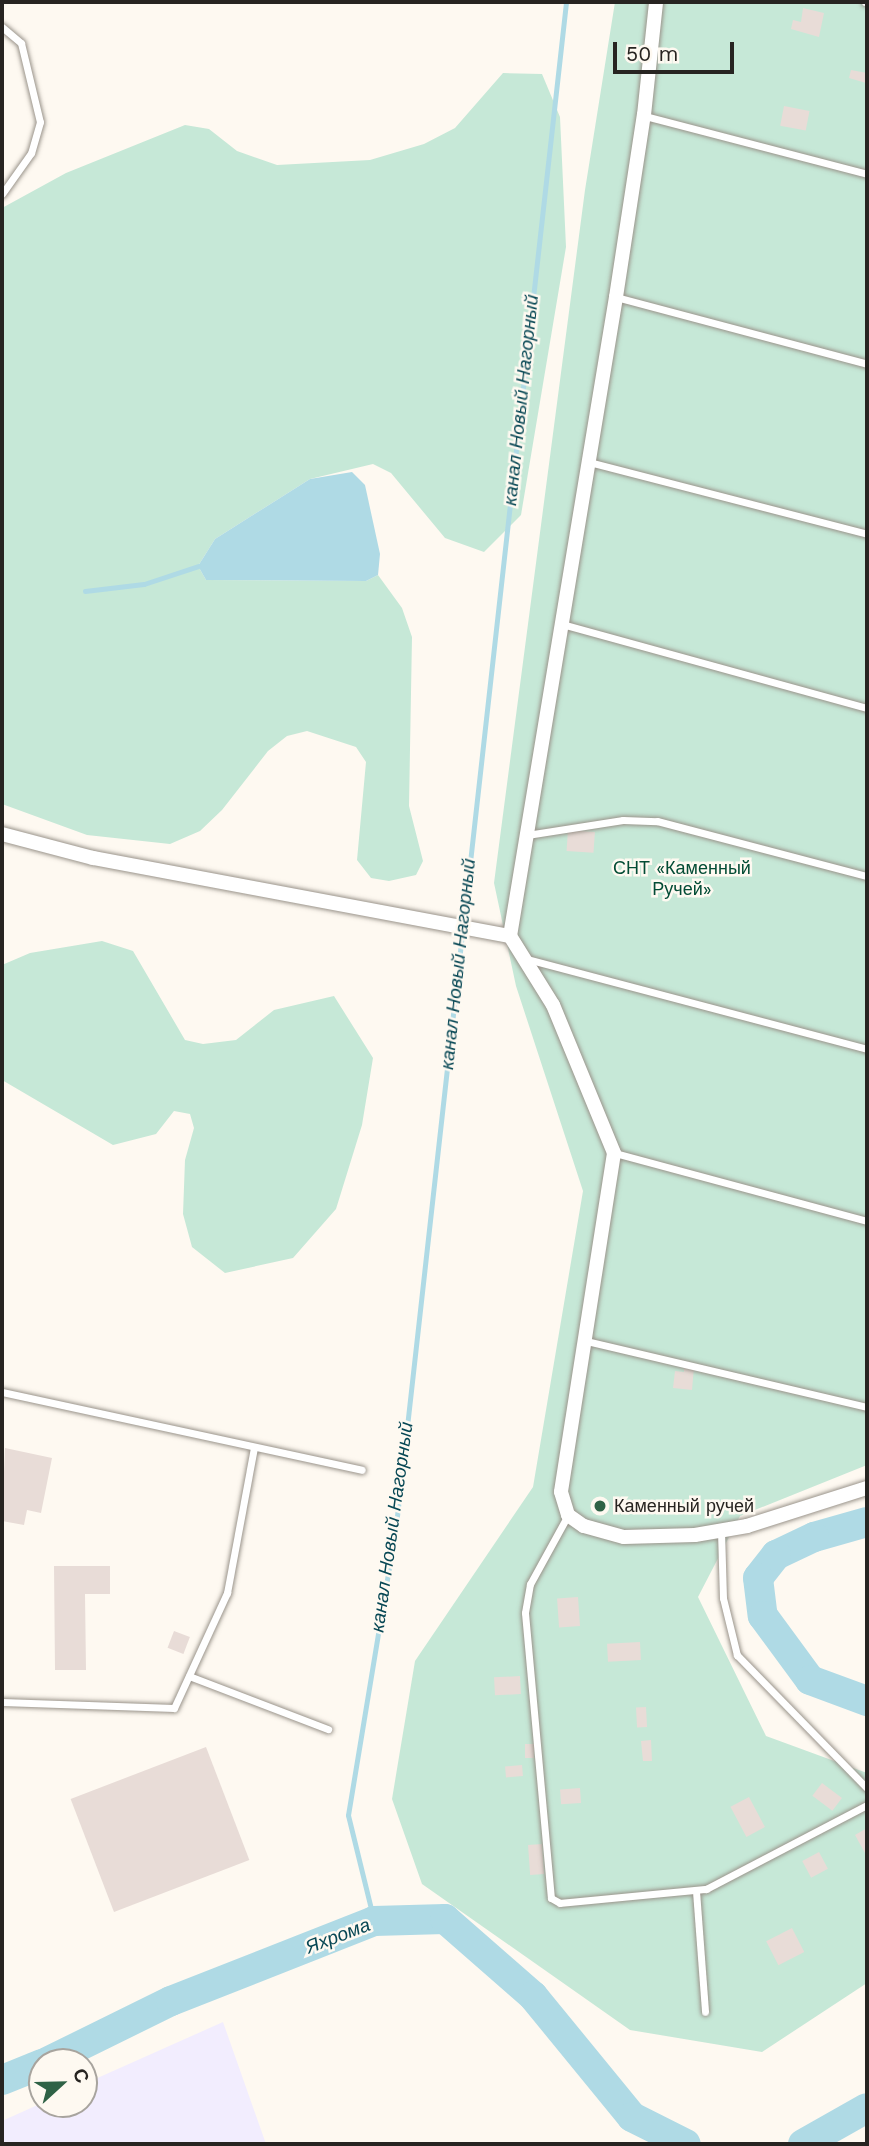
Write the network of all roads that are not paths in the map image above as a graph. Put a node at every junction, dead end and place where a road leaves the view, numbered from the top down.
1 (656, 2) edge
2 (2, 27) edge
3 (645, 116) junction
4 (867, 174) edge
5 (2, 194) edge
6 (617, 298) junction
7 (867, 364) edge
8 (589, 462) junction
9 (867, 534) edge
10 (562, 624) junction
11 (867, 708) edge
12 (2, 834) edge
13 (527, 835) junction
14 (867, 876) edge
15 (510, 936) junction
16 (527, 959) junction
17 (867, 1049) edge
18 (614, 1153) junction
19 (867, 1221) edge
20 (586, 1341) junction
21 (2, 1392) edge
22 (867, 1407) edge
23 (254, 1447) junction
24 (362, 1469) dead end
25 (867, 1488) edge
26 (568, 1515) junction
27 (721, 1531) junction
28 (189, 1676) junction
29 (2, 1702) edge
30 (328, 1729) dead end
31 (867, 1788) edge
32 (867, 1805) edge
33 (696, 1891) junction
34 (705, 2012) dead end

1 - 3 street
2 - 5 lane
3 - 4 lane
3 - 6 street
6 - 7 lane
6 - 8 street
8 - 9 lane
8 - 10 street
10 - 11 lane
10 - 13 street
12 - 15 street
13 - 14 lane
13 - 15 street
15 - 16 street
16 - 17 lane
16 - 18 street
18 - 19 lane
18 - 20 street
20 - 22 lane
20 - 26 street
21 - 23 lane
23 - 24 lane
23 - 28 lane
25 - 27 street
26 - 27 street
26 - 33 lane
27 - 31 lane
28 - 29 lane
28 - 30 lane
32 - 33 lane
33 - 34 lane

